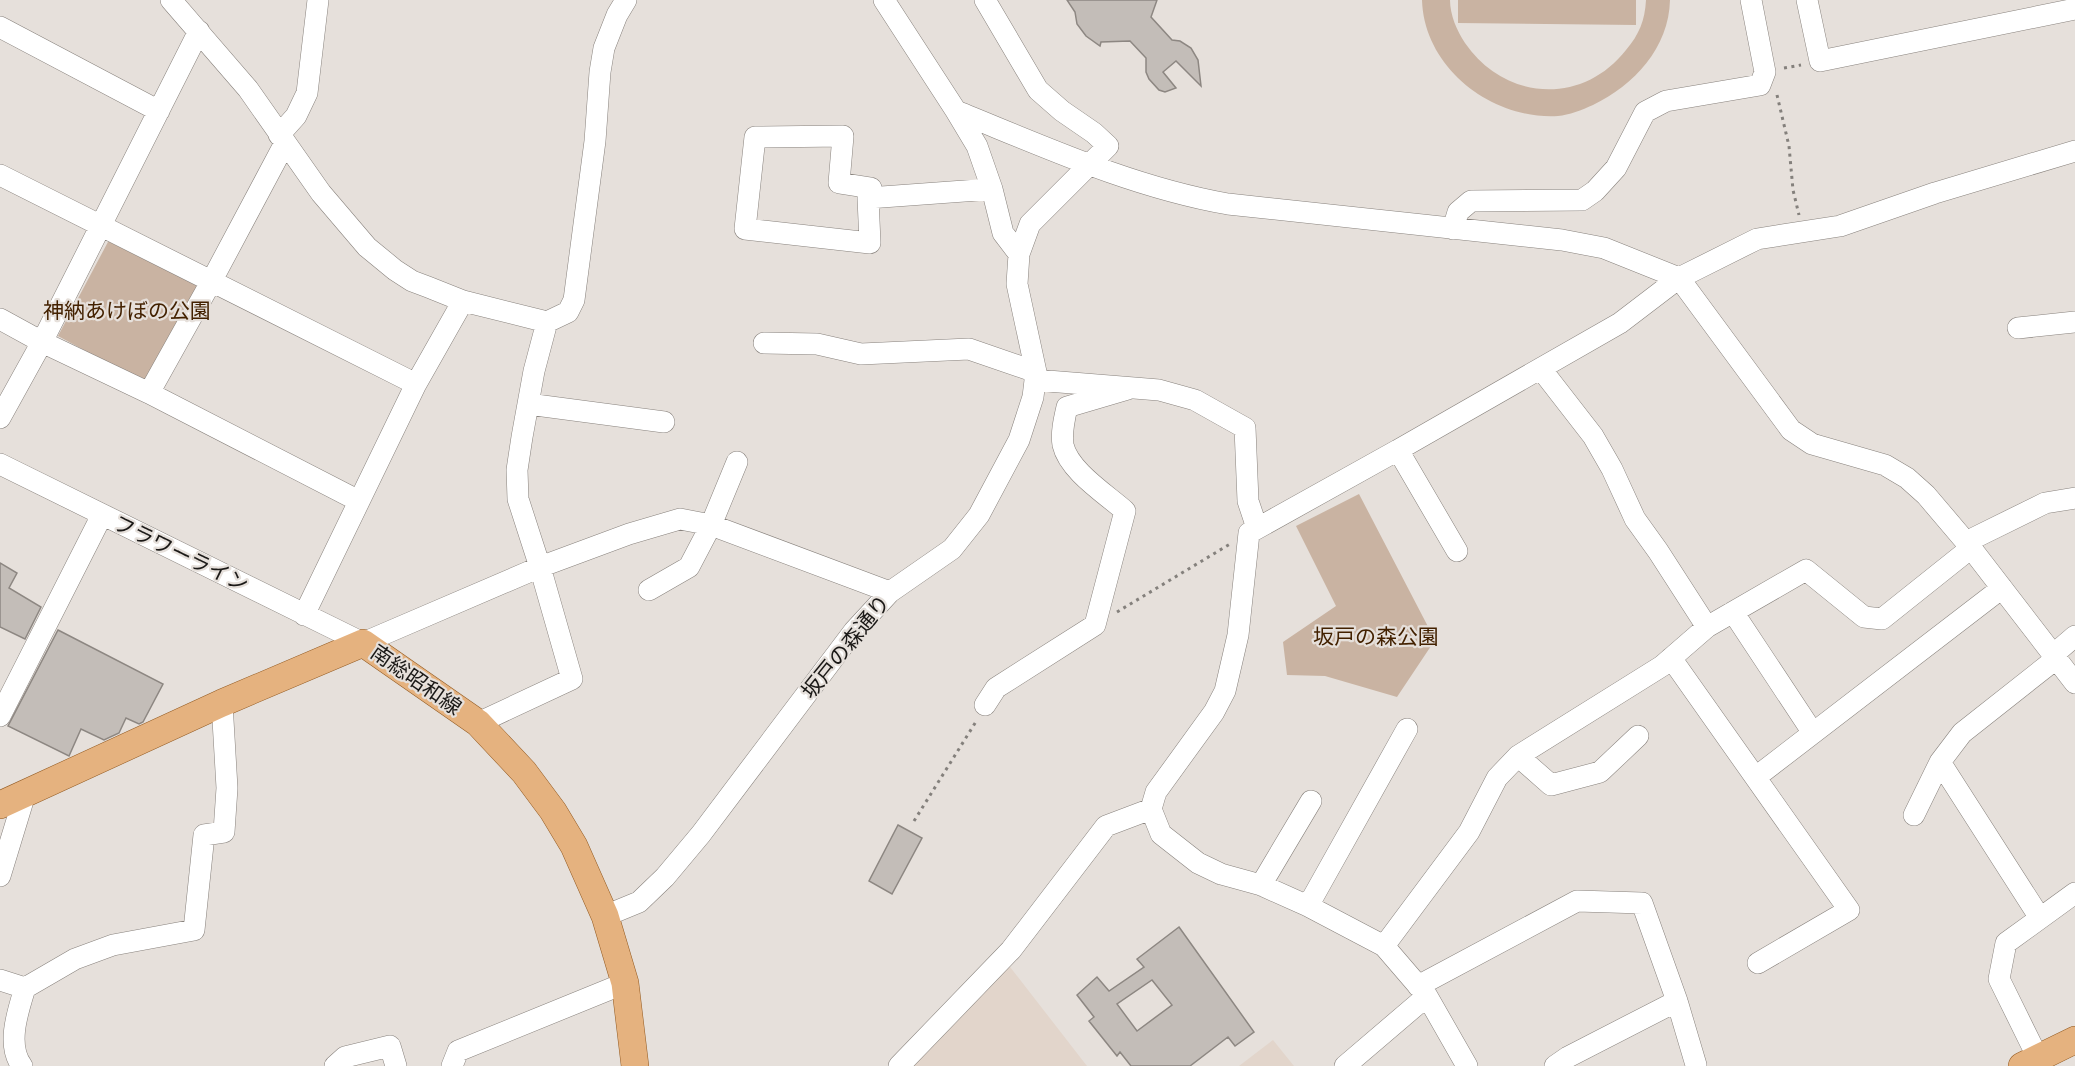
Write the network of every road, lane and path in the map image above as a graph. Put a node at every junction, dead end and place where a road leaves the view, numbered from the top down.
1 (171, 0) edge
2 (318, 0) edge
3 (626, 0) edge
4 (884, 0) edge
5 (986, 0) edge
6 (1752, 0) edge
7 (1807, 0) edge
8 (2075, 9) edge
9 (0, 27) edge
10 (199, 31) junction
11 (1820, 61) junction
12 (1765, 72) junction
13 (159, 111) junction
14 (956, 111) junction
15 (282, 139) junction
16 (2075, 151) edge
17 (1090, 165) junction
18 (0, 175) edge
19 (992, 189) junction
20 (868, 198) junction
21 (99, 226) junction
22 (1454, 229) junction
23 (1802, 232) junction
24 (1019, 254) junction
25 (1679, 278) junction
26 (211, 282) junction
27 (463, 301) junction
28 (0, 319) edge
29 (547, 322) junction
30 (2075, 322) edge
31 (2018, 328) dead end
32 (42, 342) junction
33 (764, 343) dead end
34 (1541, 369) junction
35 (1036, 376) junction
36 (416, 384) junction
37 (1128, 389) junction
38 (149, 393) junction
39 (528, 404) junction
40 (0, 418) edge
41 (663, 422) dead end
42 (1398, 450) junction
43 (736, 462) dead end
44 (0, 464) edge
45 (2075, 498) edge
46 (359, 501) junction
47 (102, 515) junction
48 (711, 525) junction
49 (1253, 530) junction
50 (1968, 545) junction
51 (1457, 551) dead end
52 (540, 567) junction
53 (2002, 588) junction
54 (649, 590) dead end
55 (890, 592) junction
56 (1733, 612) junction
57 (304, 615) junction
58 (1095, 625) junction
59 (1707, 627) junction
60 (2075, 636) edge
61 (363, 643) junction
62 (2055, 656) junction
63 (1671, 658) junction
64 (2075, 683) edge
65 (222, 703) junction
66 (985, 705) joint
67 (0, 716) edge
68 (478, 723) junction
69 (1407, 729) dead end
70 (1813, 733) junction
71 (1638, 736) dead end
72 (1518, 756) junction
73 (1940, 762) junction
74 (1756, 777) junction
75 (25, 794) junction
76 (1311, 801) dead end
77 (0, 805) edge
78 (1151, 808) junction
79 (1914, 815) dead end
80 (914, 821) dead end
81 (0, 876) edge
82 (1261, 885) junction
83 (2075, 893) edge
84 (1308, 906) junction
85 (605, 916) junction
86 (2040, 918) junction
87 (1384, 946) junction
88 (1758, 963) dead end
89 (0, 980) edge
90 (625, 982) junction
91 (25, 988) junction
92 (1422, 991) junction
93 (1677, 1001) junction
94 (2075, 1040) edge
95 (2030, 1062) edge
96 (1566, 1063) edge
97 (1696, 1065) edge
98 (22, 1066) edge
99 (335, 1066) edge
100 (396, 1066) edge
101 (452, 1066) edge
102 (635, 1066) edge
103 (898, 1066) edge
104 (1345, 1066) edge
105 (1467, 1066) edge

1 - 10 street
2 - 15 street
3 - 29 street
4 - 14 street
5 - 17 street, 坂戸の森通り
6 - 12 street
7 - 11 street
8 - 11 street
9 - 13 street
10 - 13 street
10 - 15 street
11 - 12 path
12 - 22 street
12 - 23 path
13 - 21 street
14 - 17 street
14 - 19 street
15 - 26 street
15 - 27 street
16 - 23 street
17 - 22 street
17 - 24 street, 坂戸の森通り
18 - 21 street
19 - 20 street
19 - 24 street
20 - 20 street
21 - 26 street
21 - 32 street
22 - 25 street
23 - 25 street
24 - 35 street, 坂戸の森通り
25 - 34 street
25 - 50 street
26 - 36 street
26 - 38 street
27 - 29 street
27 - 36 street
28 - 32 street
29 - 39 street
30 - 31 street
32 - 38 street
32 - 40 street
33 - 35 street
34 - 42 street
34 - 59 street
35 - 37 street
35 - 55 street, 坂戸の森通り
36 - 46 street
37 - 49 street
37 - 58 street
38 - 46 street
39 - 41 street
39 - 52 street
42 - 49 street
42 - 51 street
43 - 48 street
44 - 47 street, フラワーライン
45 - 50 street
46 - 57 street
47 - 57 street, フラワーライン
47 - 67 street
48 - 52 street
48 - 54 street
48 - 55 street
49 - 58 path
49 - 78 street
50 - 53 street
50 - 56 street
52 - 61 street
52 - 68 street
53 - 62 street
53 - 70 street
55 - 85 street, 坂戸の森通り
56 - 59 street
56 - 70 street
57 - 61 street, フラワーライン
58 - 66 street
59 - 63 street
60 - 62 street
61 - 65 main road, 南総昭和線
61 - 68 main road, 南総昭和線
62 - 64 street
62 - 73 street
63 - 72 street
63 - 74 street
65 - 75 main road, 南総昭和線
65 - 91 street
66 - 80 path
68 - 85 main road, 南総昭和線
69 - 84 street
70 - 74 street
71 - 72 street
72 - 87 street
73 - 79 street
73 - 86 street
74 - 88 street
75 - 77 main road, 南総昭和線
75 - 81 street
76 - 82 street
78 - 82 street
78 - 103 street
82 - 84 street
83 - 86 street
84 - 87 street
85 - 90 main road, 南総昭和線
86 - 95 street
87 - 92 street
89 - 91 street
90 - 101 street
90 - 102 main road, 南総昭和線
91 - 98 street
92 - 93 street
92 - 104 street
92 - 105 street
93 - 96 street
93 - 97 street
94 - 95 main road
99 - 100 street

